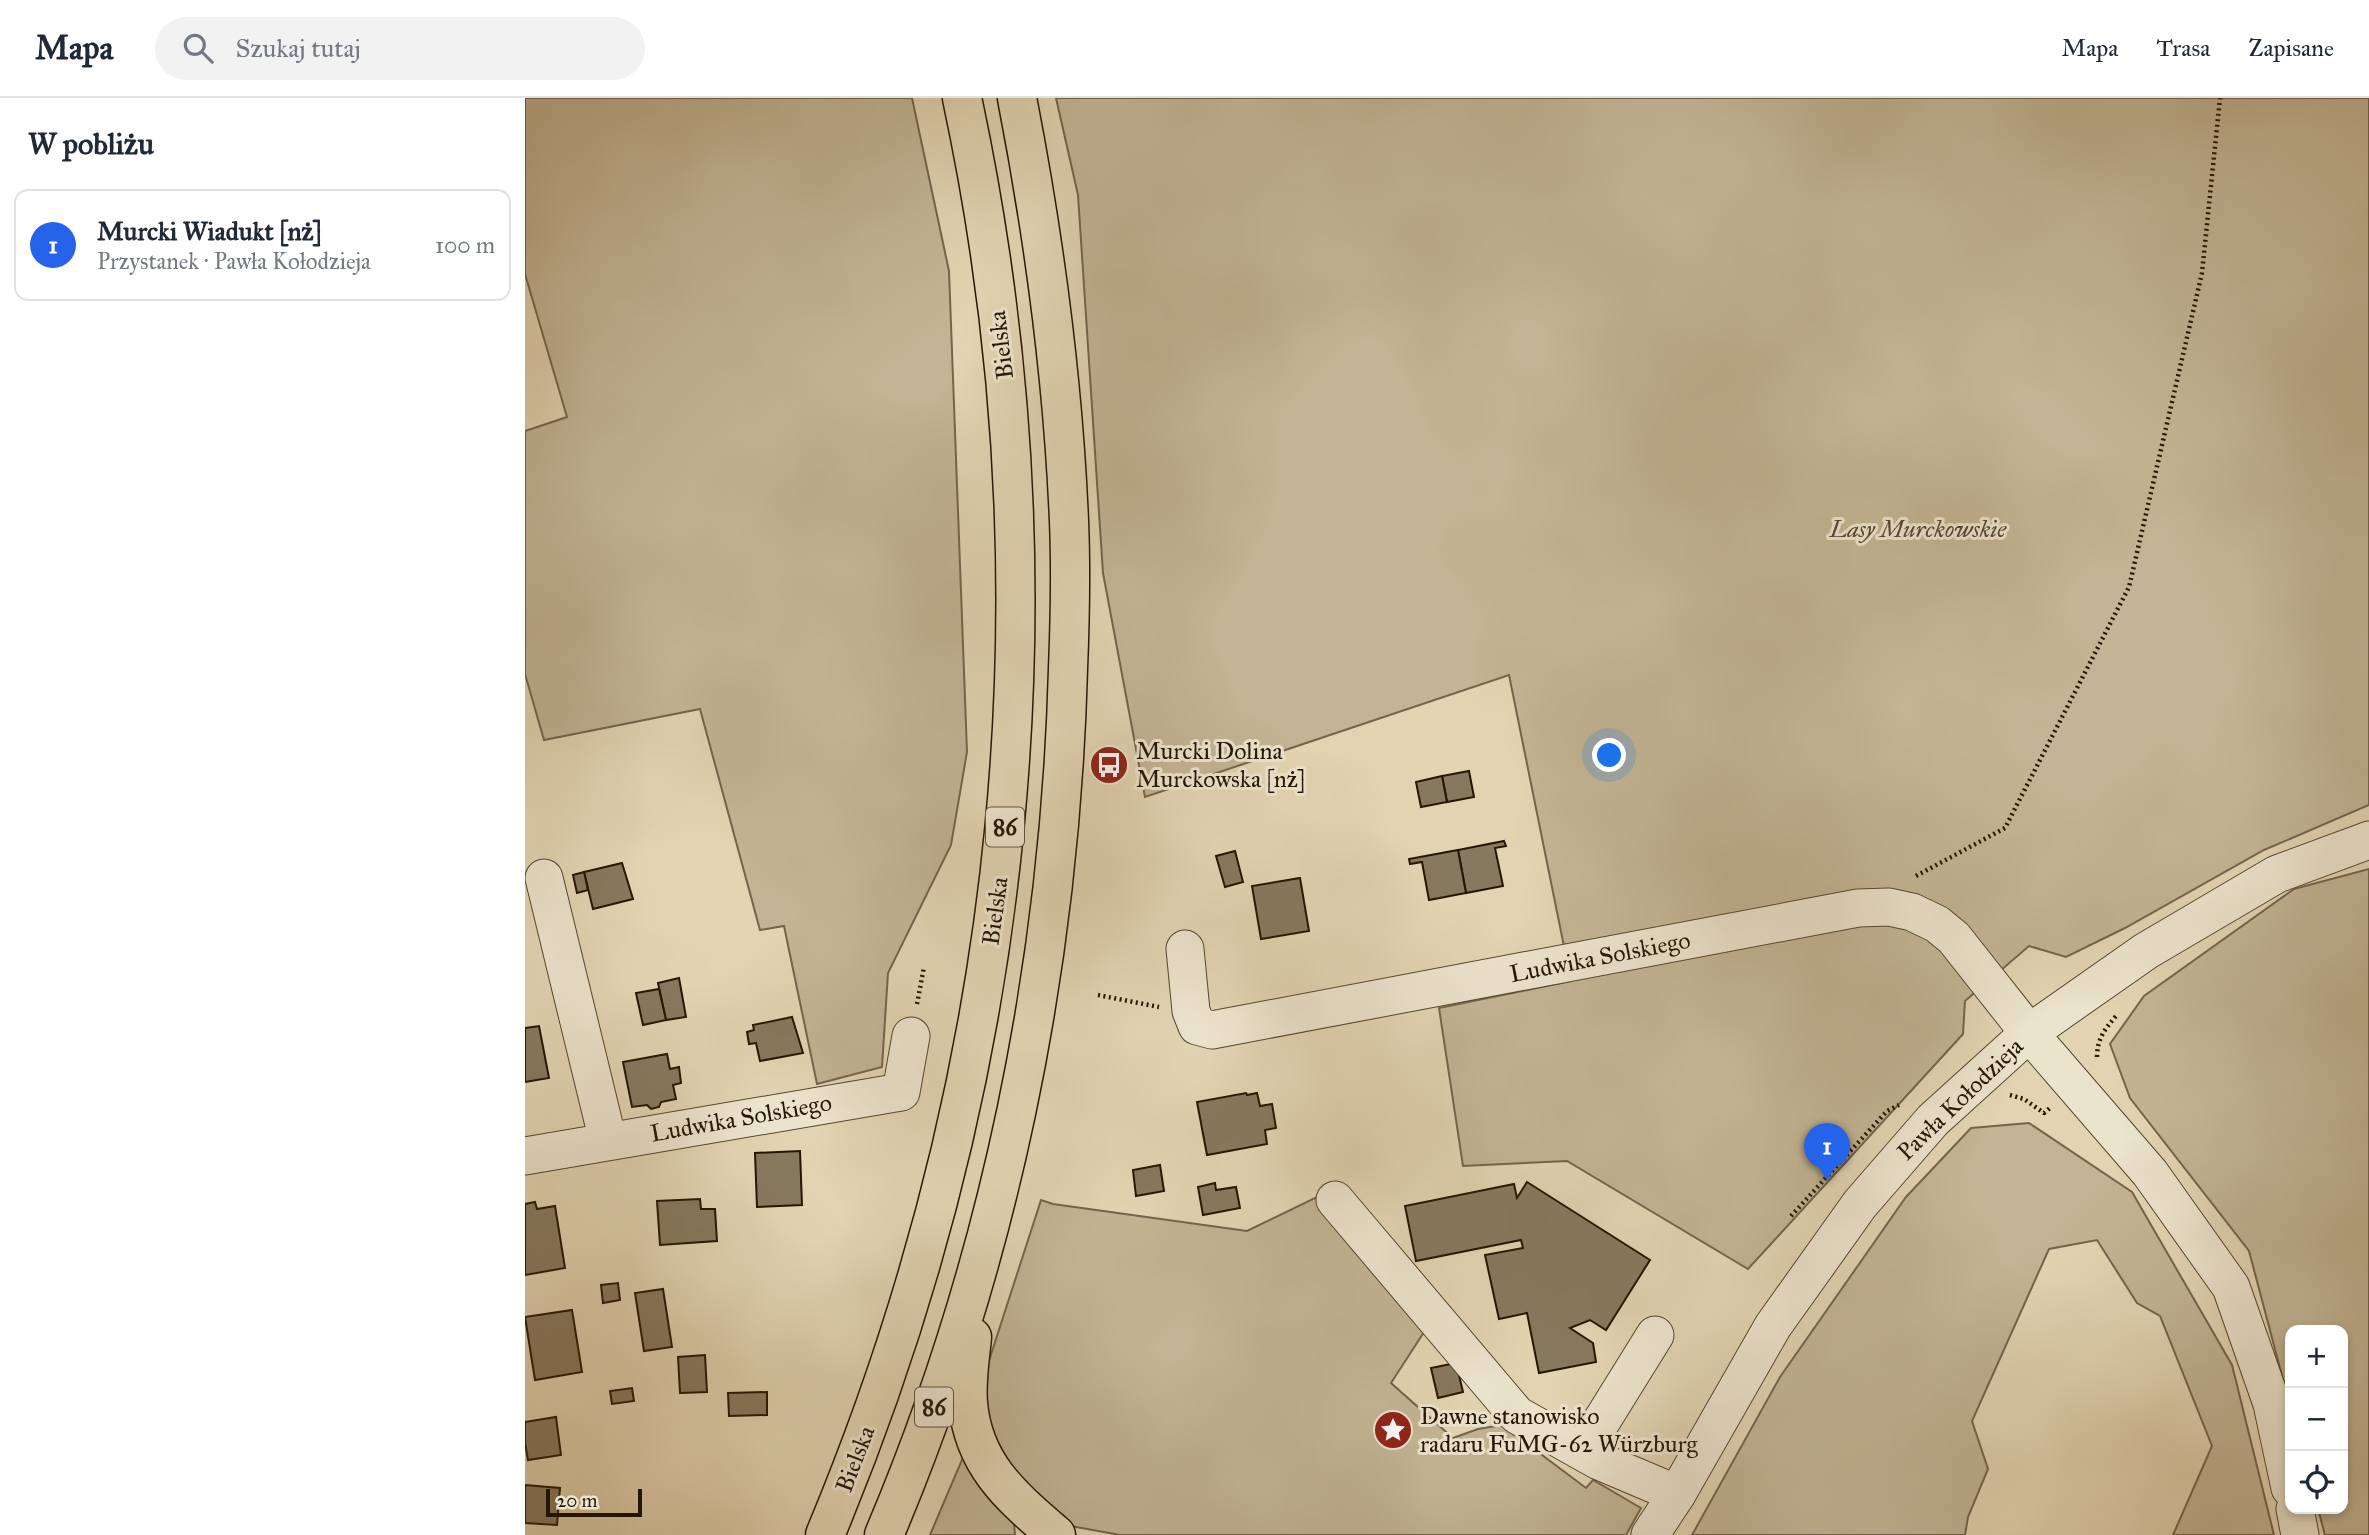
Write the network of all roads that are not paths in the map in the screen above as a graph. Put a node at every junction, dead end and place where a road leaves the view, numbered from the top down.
1 (962, 98) edge
2 (1017, 98) edge
3 (2369, 839) edge
4 (544, 878) dead end
5 (1185, 949) dead end
6 (2029, 1033) junction
7 (911, 1036) dead end
8 (608, 1141) junction
9 (525, 1156) edge
10 (1335, 1200) dead end
11 (975, 1276) junction
12 (1655, 1335) dead end
13 (1583, 1451) junction
14 (2285, 1465) edge
15 (1677, 1494) junction
16 (2296, 1514) edge
17 (825, 1535) edge
18 (884, 1535) edge
19 (1056, 1535) edge
20 (1650, 1535) edge
21 (1665, 1535) edge
22 (2300, 1535) edge

1 - 17 main road, Bielska / 86
2 - 11 main road, 86
3 - 6 street, Pawła Kołodzieja
4 - 8 street
5 - 6 street, Ludwika Solskiego
6 - 14 street
6 - 15 street, Pawła Kołodzieja
7 - 8 street, Ludwika Solskiego
8 - 9 street, Ludwika Solskiego
10 - 13 street
11 - 18 main road, 86
11 - 19 main road
12 - 13 street
13 - 15 street
15 - 20 street, Pawła Kołodzieja
15 - 21 street, Pawła Kołodzieja
16 - 22 street

